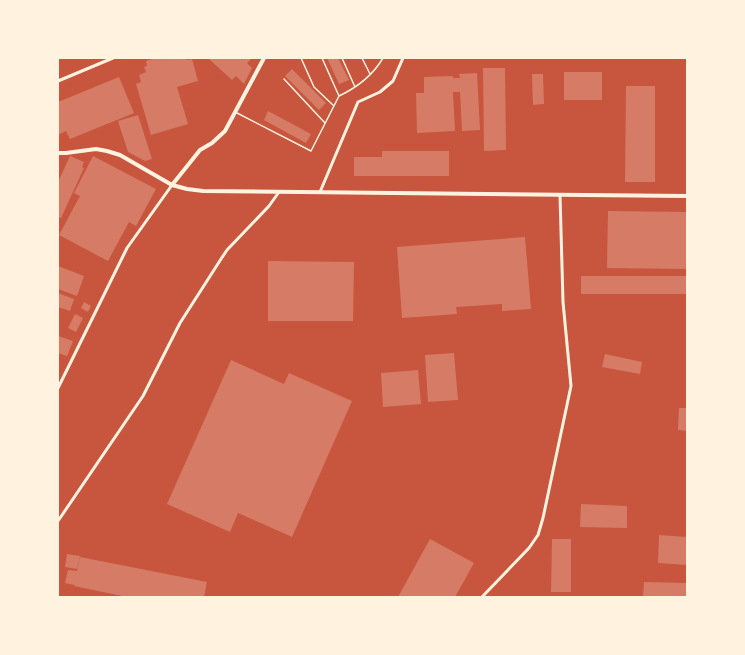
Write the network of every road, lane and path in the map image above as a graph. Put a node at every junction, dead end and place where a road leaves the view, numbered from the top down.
1 (113, 58) edge
2 (264, 58) edge
3 (301, 58) edge
4 (322, 58) edge
5 (342, 58) edge
6 (362, 58) edge
7 (383, 58) edge
8 (403, 58) edge
9 (370, 75) junction
10 (284, 80) dead end
11 (58, 81) edge
12 (355, 87) junction
13 (339, 96) junction
14 (334, 106) junction
15 (235, 113) junction
16 (325, 123) junction
17 (58, 153) edge
18 (172, 185) junction
19 (279, 192) junction
20 (320, 192) junction
21 (560, 194) junction
22 (687, 196) edge
23 (58, 388) edge
24 (58, 521) edge
25 (482, 597) edge

1 - 11 street
2 - 15 street
3 - 14 lane
4 - 13 lane
5 - 12 lane
6 - 9 lane
7 - 9 lane
8 - 20 street
9 - 12 lane
10 - 16 lane
12 - 13 lane
13 - 14 lane
14 - 16 lane
15 - 16 lane
15 - 18 street
17 - 18 street
18 - 19 street
18 - 23 street
19 - 20 street
19 - 24 street
20 - 21 street
21 - 22 street
21 - 25 street

